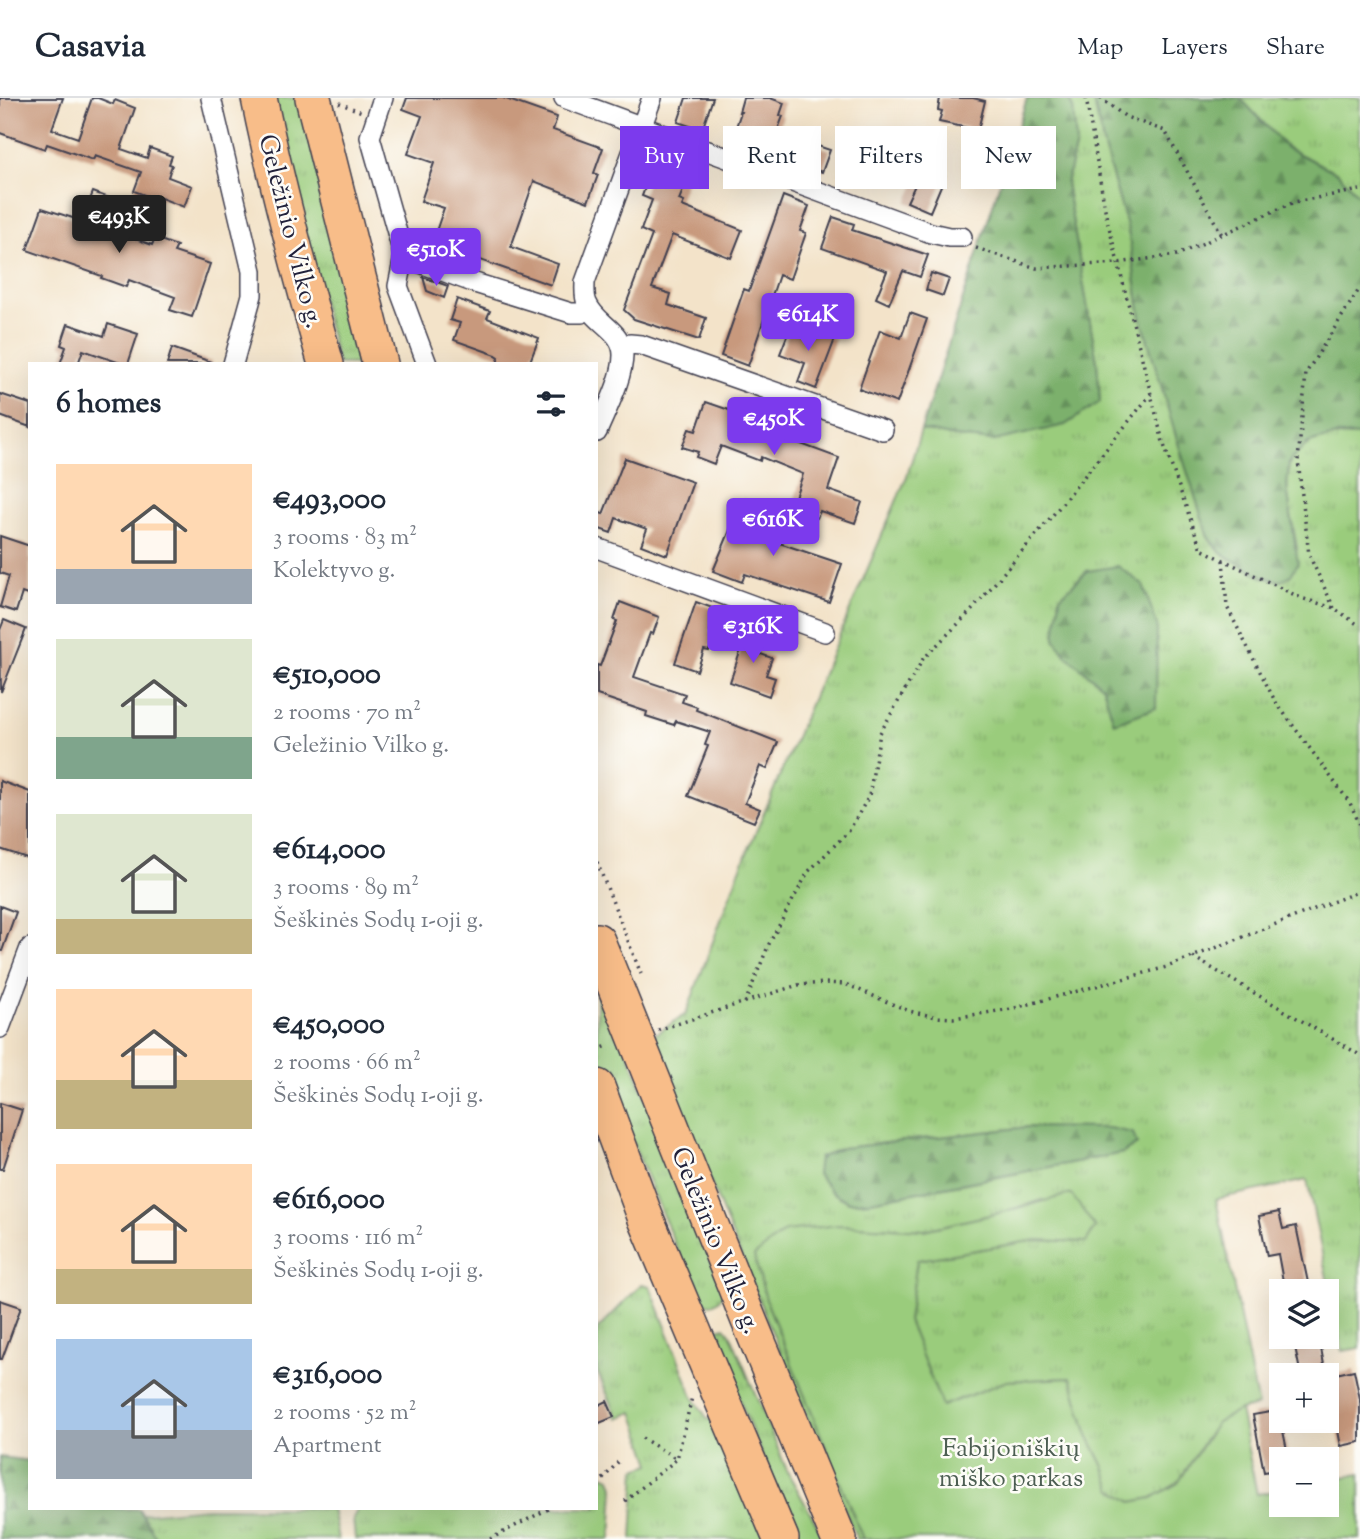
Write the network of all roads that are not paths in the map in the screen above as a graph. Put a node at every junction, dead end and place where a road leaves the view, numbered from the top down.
1 (211, 98) edge
2 (259, 98) edge
3 (313, 98) edge
4 (383, 98) edge
5 (564, 98) edge
6 (652, 98) edge
7 (641, 126) joint
8 (709, 151) edge
9 (620, 184) edge
10 (962, 236) road end
11 (404, 257) junction
12 (590, 309) junction
13 (622, 346) junction
14 (234, 362) edge
15 (326, 362) edge
16 (379, 362) edge
17 (426, 362) edge
18 (598, 429) edge
19 (883, 430) dead end
20 (598, 548) edge
21 (825, 632) dead end
22 (598, 943) edge
23 (28, 953) edge
24 (0, 1028) edge
25 (598, 1090) edge
26 (750, 1323) junction
27 (697, 1342) junction
28 (781, 1539) edge
29 (839, 1539) edge

1 - 14 street
2 - 15 highway, Geležinio Vilko g.
3 - 16 highway, Geležinio Vilko g.
4 - 11 street
5 - 7 street
6 - 7 street
8 - 10 street
9 - 12 street
11 - 12 street
11 - 17 street
12 - 13 street
13 - 18 street
13 - 19 street
20 - 21 street
22 - 26 highway, Geležinio Vilko g.
23 - 24 street
25 - 27 highway
26 - 27 highway
26 - 29 highway, Geležinio Vilko g.
27 - 28 highway

